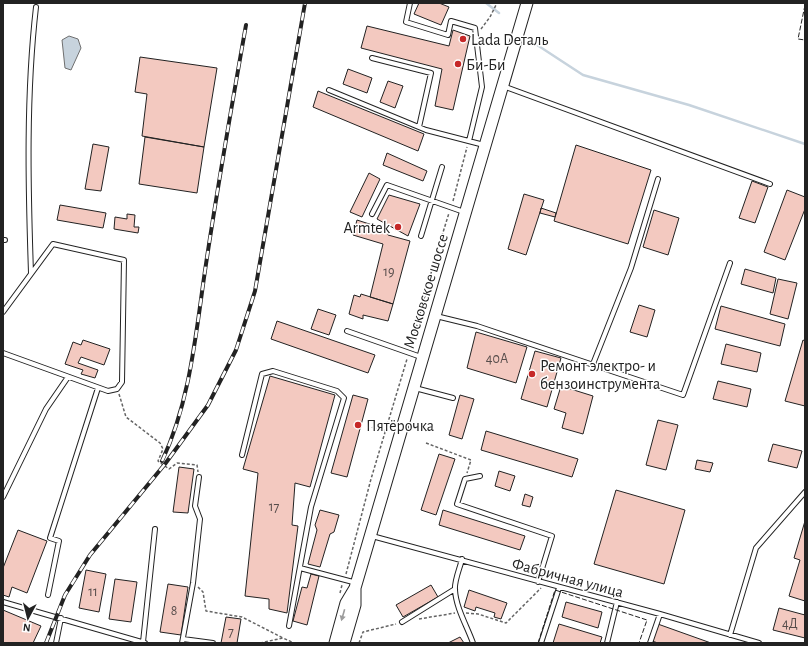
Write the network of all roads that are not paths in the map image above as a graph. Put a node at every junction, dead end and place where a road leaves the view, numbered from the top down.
1 (410, 3) edge
2 (527, 3) edge
3 (36, 7) dead end
4 (372, 58) dead end
5 (502, 86) junction
6 (330, 90) dead end
7 (419, 127) junction
8 (469, 141) junction
9 (485, 145) junction
10 (442, 167) dead end
11 (658, 179) dead end
12 (770, 184) dead end
13 (432, 200) junction
14 (465, 212) junction
15 (372, 214) dead end
16 (421, 236) dead end
17 (730, 263) dead end
18 (31, 273) junction
19 (3, 312) edge
20 (434, 316) junction
21 (347, 331) dead end
22 (3, 353) edge
23 (422, 357) junction
24 (593, 364) junction
25 (68, 377) junction
26 (98, 388) junction
27 (413, 388) junction
28 (453, 398) dead end
29 (242, 455) dead end
30 (480, 476) dead end
31 (199, 478) road end
32 (805, 492) edge
33 (3, 497) edge
34 (155, 529) dead end
35 (370, 535) junction
36 (462, 559) junction
37 (300, 568) junction
38 (538, 582) junction
39 (354, 585) junction
40 (559, 588) junction
41 (455, 589) junction
42 (48, 595) dead end
43 (3, 602) edge
44 (617, 602) junction
45 (660, 614) junction
46 (61, 618) junction
47 (402, 622) road end
48 (290, 626) dead end
49 (730, 635) junction
50 (182, 641) edge
51 (56, 643) edge
52 (144, 643) edge
53 (213, 643) edge
54 (335, 643) edge
55 (344, 643) edge
56 (473, 643) edge
57 (541, 643) edge
58 (607, 643) edge
59 (650, 643) edge
60 (759, 643) edge

1 - 8 lane
2 - 5 main road, Московское шоссе
3 - 18 lane
4 - 7 lane
5 - 9 main road, Московское шоссе
5 - 12 lane
6 - 7 lane
7 - 8 lane
8 - 9 lane
9 - 14 main road, Московское шоссе
10 - 13 lane
11 - 24 lane
13 - 14 lane
13 - 15 lane
13 - 16 lane
14 - 20 main road, Московское шоссе
17 - 24 lane
18 - 19 lane
18 - 26 lane
20 - 23 main road, Московское шоссе
20 - 24 lane
21 - 23 lane
22 - 25 lane
23 - 27 main road, Московское шоссе
25 - 26 lane
25 - 33 lane
26 - 42 lane
27 - 28 lane
27 - 35 main road, Московское шоссе
29 - 37 lane
30 - 38 lane
31 - 50 lane
32 - 49 lane
34 - 52 lane
35 - 36 lane, Фабричная улица
35 - 39 main road, Московское шоссе
36 - 38 lane, Фабричная улица
36 - 41 lane
37 - 39 lane
37 - 48 lane
38 - 40 lane, Фабричная улица
39 -> 54 main road, Московское шоссе
39 - 55 main road, Московское шоссе
40 - 44 lane, Фабричная улица
40 - 57 lane
41 - 47 lane
41 - 56 lane
43 - 46 lane
44 - 45 lane, Фабричная улица
44 - 58 lane
45 - 49 lane, Фабричная улица
45 - 59 lane
46 - 51 lane
46 - 52 lane
49 - 60 lane, Фабричная улица
50 - 53 lane

